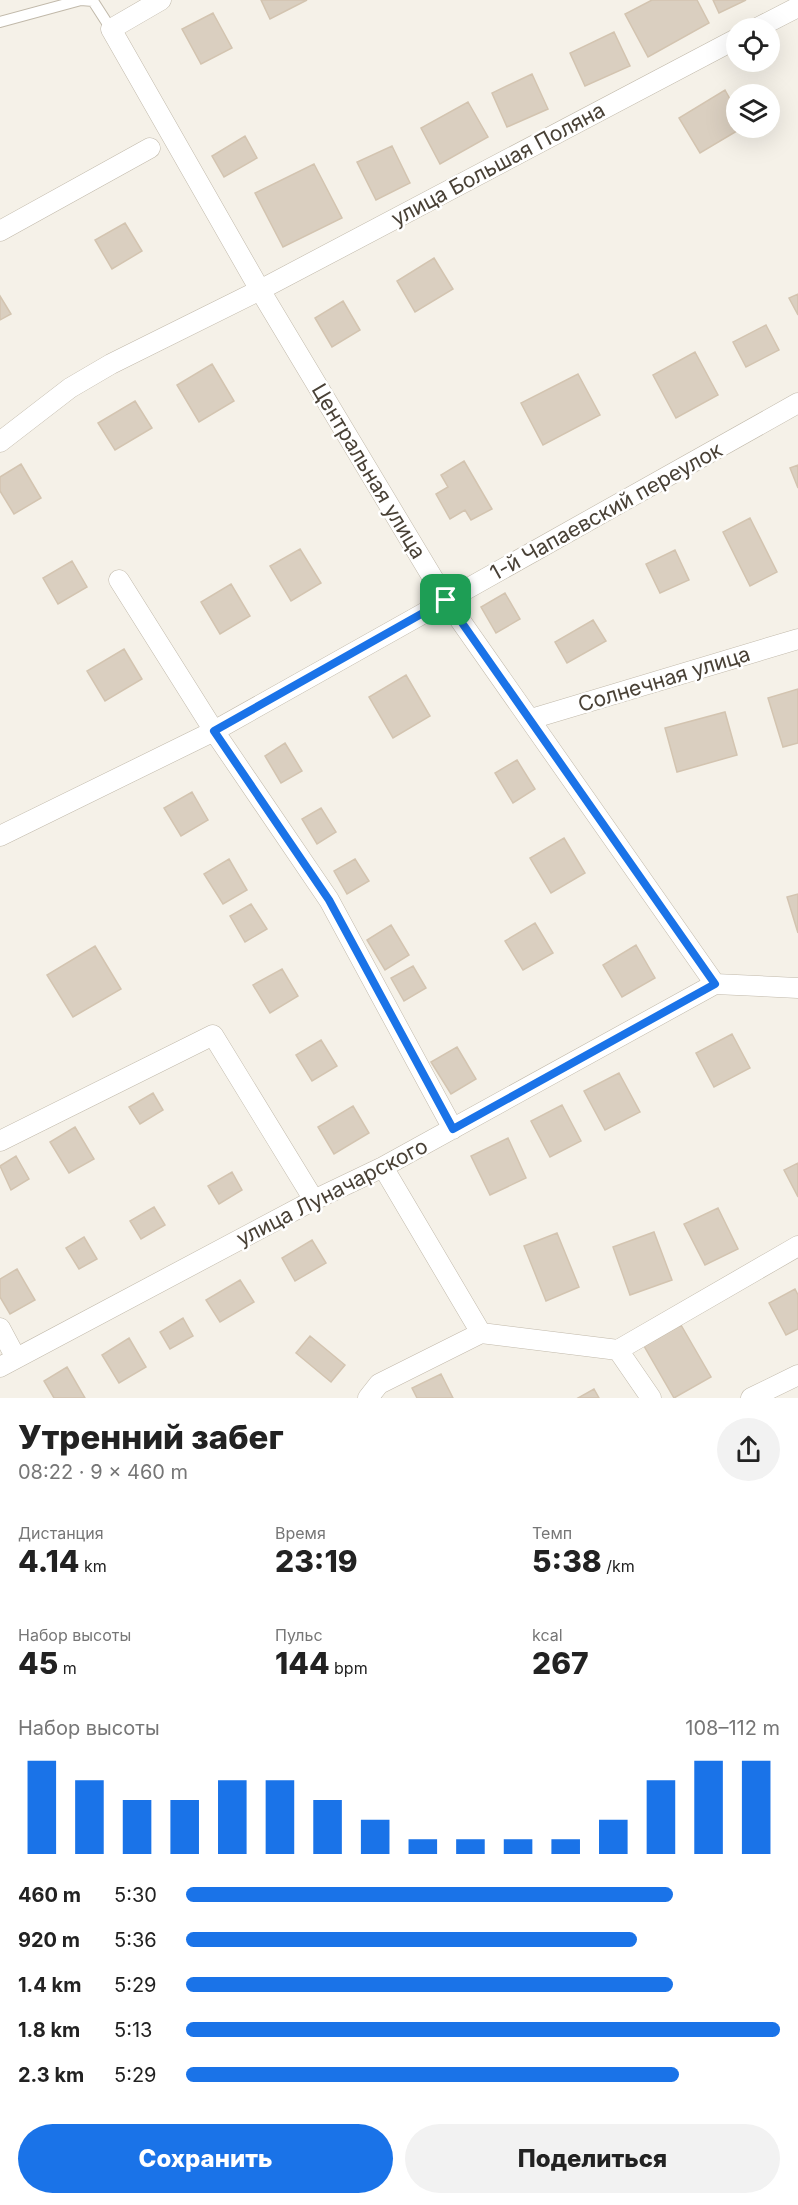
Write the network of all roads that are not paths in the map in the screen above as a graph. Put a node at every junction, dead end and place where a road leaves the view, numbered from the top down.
1 (161, 0) edge
2 (798, 7) edge
3 (777, 18) edge
4 (0, 22) edge
5 (111, 29) junction
6 (726, 44) edge
7 (150, 148) dead end
8 (0, 231) edge
9 (260, 290) junction
10 (798, 403) edge
11 (0, 442) edge
12 (119, 580) dead end
13 (446, 600) junction
14 (798, 639) edge
15 (531, 719) junction
16 (214, 731) junction
17 (0, 836) edge
18 (715, 984) junction
19 (798, 988) edge
20 (453, 1129) junction
21 (0, 1141) edge
22 (383, 1167) junction
23 (314, 1200) junction
24 (798, 1246) edge
25 (0, 1328) edge
26 (481, 1333) junction
27 (618, 1350) junction
28 (8, 1362) edge
29 (798, 1375) edge
30 (369, 1398) edge
31 (651, 1398) edge
32 (751, 1398) edge

1 - 5 street
2 - 3 street
4 - 5 lane
5 - 9 street, Центральная улица
6 - 9 street, улица Большая Поляна
7 - 8 street
9 - 11 street, улица Большая Поляна
9 - 13 street, Центральная улица
10 - 13 street, 1-й Чапаевский переулок
12 - 16 street
13 - 15 street, Центральная улица
13 - 16 street, 1-й Чапаевский переулок
14 - 15 street, Солнечная улица
15 - 18 street, Центральная улица
16 - 17 street, 1-й Чапаевский переулок
16 - 20 street
18 - 19 street
18 - 20 street, улица Луначарского
20 - 22 street, улица Луначарского
21 - 23 street
22 - 23 street, улица Луначарского
22 - 26 street
23 - 28 street, улица Луначарского
24 - 27 street
25 - 28 street
26 - 27 street
26 - 30 street
27 - 31 street
29 - 32 street

